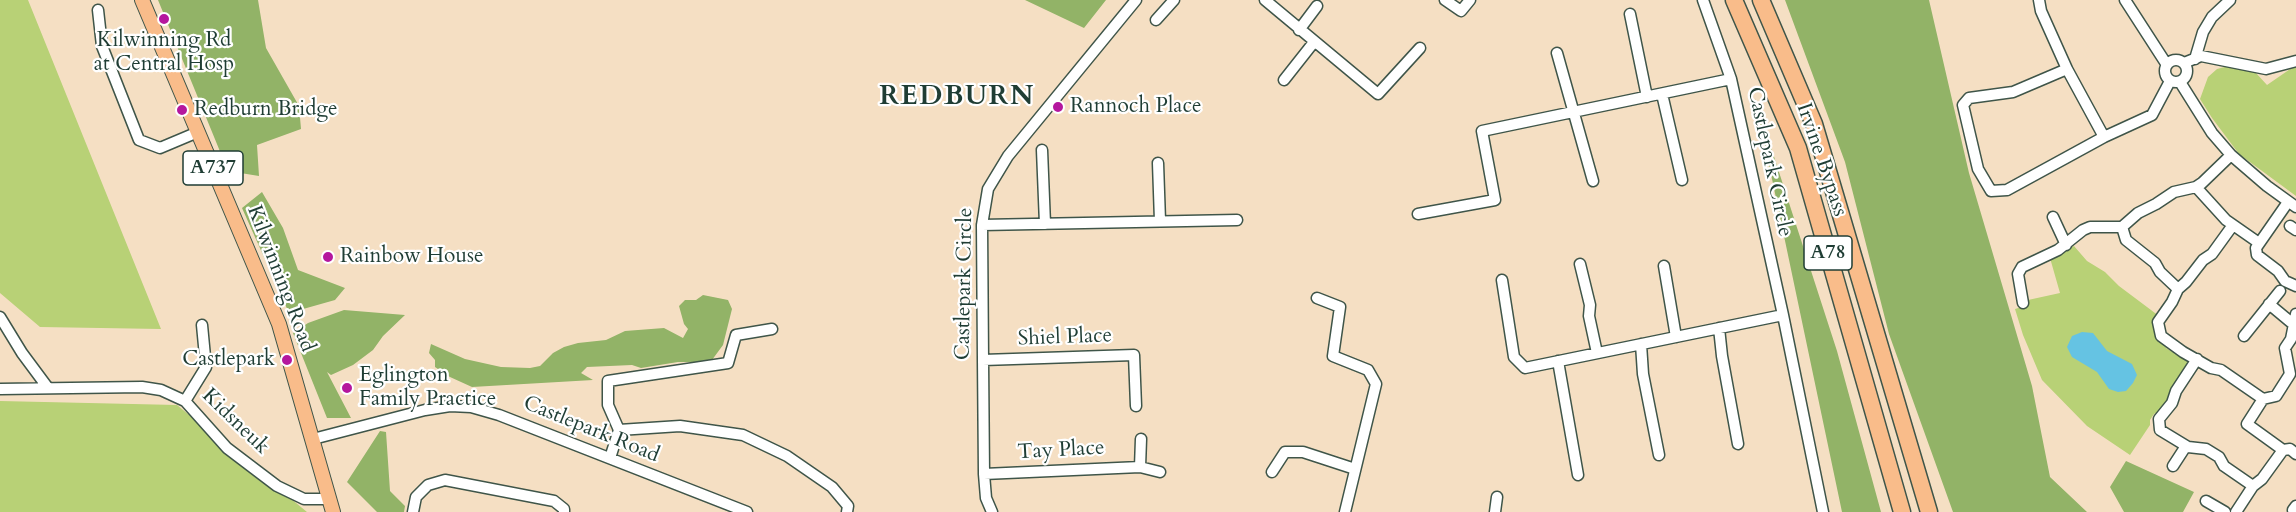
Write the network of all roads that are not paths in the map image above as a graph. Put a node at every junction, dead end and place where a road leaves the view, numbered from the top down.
1 (142, 0) edge
2 (1136, 0) edge
3 (1174, 0) edge
4 (1265, 0) edge
5 (1445, 0) edge
6 (1470, 0) edge
7 (1702, 0) edge
8 (1734, 0) edge
9 (1761, 0) edge
10 (2039, 0) edge
11 (2125, 0) edge
12 (2230, 0) edge
13 (1317, 6) dead end
14 (98, 10) dead end
15 (1630, 14) dead end
16 (1156, 20) dead end
17 (1299, 30) junction
18 (1314, 42) junction
19 (1420, 48) dead end
20 (1557, 53) dead end
21 (2195, 59) junction
22 (2296, 61) edge
23 (2184, 63) junction
24 (2167, 65) junction
25 (2067, 69) junction
26 (1731, 79) junction
27 (1284, 80) dead end
28 (2175, 81) junction
29 (1662, 94) junction
30 (1647, 97) junction
31 (1575, 112) junction
32 (198, 132) junction
33 (2104, 137) junction
34 (1042, 150) dead end
35 (2231, 155) junction
36 (1158, 163) dead end
37 (1682, 180) dead end
38 (1593, 181) dead end
39 (2196, 187) junction
40 (2292, 205) edge
41 (1418, 214) dead end
42 (2053, 217) dead end
43 (1237, 220) dead end
44 (1160, 221) junction
45 (1045, 224) junction
46 (982, 225) junction
47 (2233, 225) junction
48 (2122, 227) junction
49 (2259, 243) junction
50 (2066, 245) junction
51 (1580, 264) dead end
52 (1664, 266) dead end
53 (1502, 280) dead end
54 (2296, 286) edge
55 (2178, 289) junction
56 (2280, 291) dead end
57 (1317, 298) dead end
58 (2023, 303) dead end
59 (2269, 304) junction
60 (1783, 315) junction
61 (0, 317) edge
62 (2295, 319) edge
63 (202, 325) dead end
64 (1719, 327) junction
65 (772, 329) dead end
66 (2244, 336) dead end
67 (1676, 337) junction
68 (1641, 344) junction
69 (1597, 353) junction
70 (2197, 359) junction
71 (982, 360) junction
72 (1558, 361) junction
73 (48, 388) junction
74 (0, 389) edge
75 (2263, 399) junction
76 (185, 401) junction
77 (1136, 406) dead end
78 (619, 430) junction
79 (313, 439) junction
80 (1141, 440) dead end
81 (1738, 444) dead end
82 (2186, 446) junction
83 (2283, 450) junction
84 (2296, 454) edge
85 (1659, 455) dead end
86 (610, 458) junction
87 (2173, 466) dead end
88 (1140, 467) junction
89 (1355, 470) junction
90 (1160, 472) dead end
91 (1272, 472) dead end
92 (984, 474) junction
93 (1578, 475) dead end
94 (2253, 486) junction
95 (1497, 496) dead end
96 (2206, 501) dead end
97 (332, 505) edge
98 (413, 512) edge
99 (564, 512) edge
100 (747, 512) edge
101 (847, 512) edge
102 (992, 512) edge
103 (1345, 512) edge
104 (1495, 512) edge
105 (1823, 512) edge
106 (1902, 512) edge
107 (1929, 512) edge
108 (2225, 512) edge
109 (2236, 512) edge

1 - 32 main road, Kilwinning Road / A737
2 - 46 street, Castlepark Circle
3 - 16 street
4 - 17 street
5 - 6 street
7 - 26 street, Castlepark Circle
8 - 106 highway, Irvine Bypass / A78
9 - 107 highway, Irvine Bypass / A78
10 - 25 street
11 - 24 street
12 - 21 street
13 - 17 street
14 - 32 street
15 - 30 street
17 - 18 street
18 - 19 street
18 - 27 street
20 - 31 street
21 - 22 street
21 - 23 street
23 - 24 street
23 - 28 street
24 - 28 street
25 - 33 street
25 - 33 street
26 - 29 street
26 - 60 street, Castlepark Circle
28 - 33 street
28 - 35 street
29 - 30 street
29 - 37 street
30 - 31 street
31 - 38 street
31 - 41 street
32 - 79 main road, Kilwinning Road / A737
34 - 45 street
35 - 39 street
35 - 40 street
36 - 44 street
39 - 47 street
39 - 48 street
40 - 49 street
42 - 50 street
43 - 44 street
44 - 45 street
45 - 46 street
46 - 71 street, Castlepark Circle
47 - 49 street
47 - 55 street
48 - 50 street
48 - 55 street
49 - 54 street
50 - 58 street
51 - 69 street
52 - 67 street
53 - 72 street
55 - 70 street
56 - 59 street
57 - 89 street
59 - 62 street
59 - 66 street
60 - 64 street
60 - 105 street, Castlepark Circle
61 - 73 street
62 - 75 street
63 - 76 street
64 - 67 street
64 - 81 street
65 - 78 street
67 - 68 street
68 - 69 street
68 - 85 street
69 - 72 street
70 - 75 street
70 - 82 street
71 - 77 street, Shiel Place
71 - 92 street, Castlepark Circle
72 - 93 street
73 - 74 street, Kidsneuk
73 - 76 street, Kidsneuk
75 - 83 street
76 - 97 street, Kidsneuk
78 - 86 street
78 - 101 street
79 - 86 street, Castlepark Road
79 - 97 main road, Kilwinning Road / A737
80 - 88 street
82 - 87 street
82 - 94 street
83 - 84 street
83 - 94 street
86 - 100 street, Castlepark Road
88 - 90 street, Tay Place
88 - 92 street, Tay Place
89 - 91 street
89 - 103 street
92 - 102 street, Castlepark Circle
94 - 109 street
95 - 104 street
96 - 108 street
98 - 99 street

